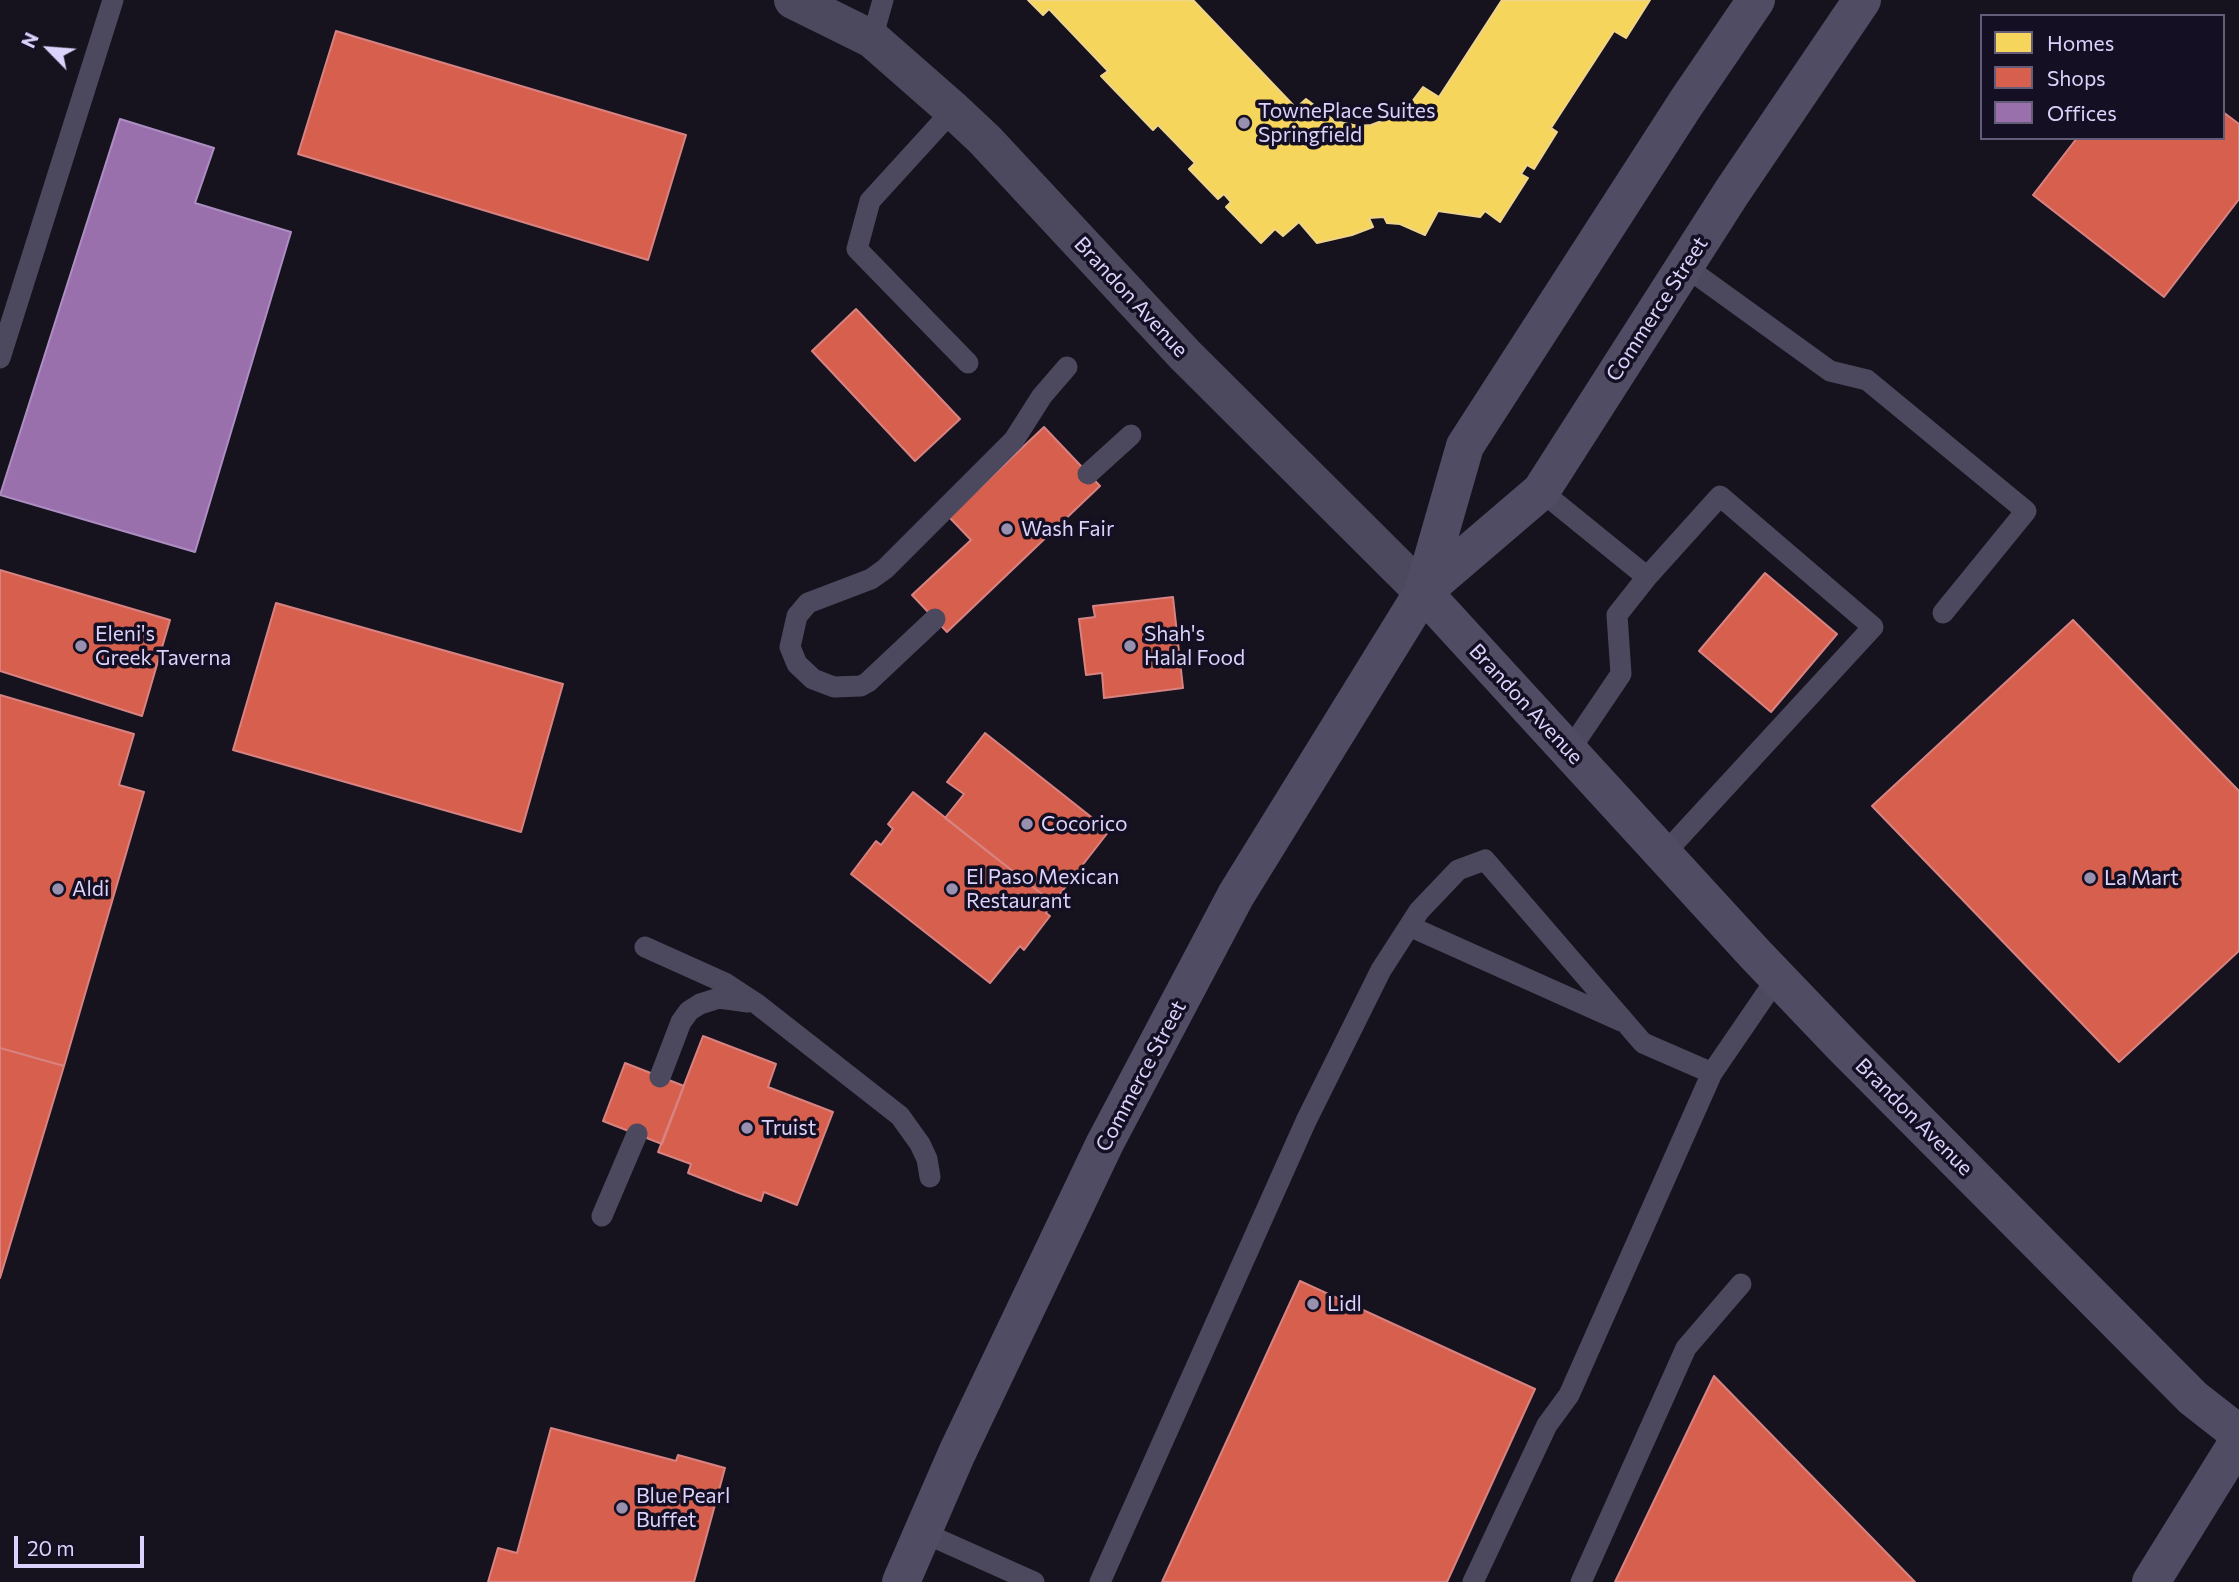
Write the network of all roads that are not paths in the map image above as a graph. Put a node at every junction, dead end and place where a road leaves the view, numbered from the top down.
1 (113, 0) edge
2 (793, 0) edge
3 (883, 0) edge
4 (1756, 0) edge
5 (1862, 0) edge
6 (872, 39) junction
7 (953, 110) junction
8 (1686, 267) junction
9 (0, 358) edge
10 (968, 363) dead end
11 (1067, 367) dead end
12 (1131, 435) dead end
13 (1088, 474) dead end
14 (1541, 491) junction
15 (1647, 577) junction
16 (1423, 592) junction
17 (1943, 613) dead end
18 (935, 619) dead end
19 (1569, 751) junction
20 (1664, 854) junction
21 (1409, 926) junction
22 (645, 947) dead end
23 (1777, 978) junction
24 (757, 1003) junction
25 (1627, 1024) junction
26 (1712, 1073) junction
27 (660, 1077) dead end
28 (637, 1134) dead end
29 (930, 1177) dead end
30 (603, 1216) dead end
31 (1741, 1284) dead end
32 (2239, 1434) edge
33 (2239, 1440) edge
34 (922, 1532) junction
35 (901, 1582) edge
36 (1034, 1582) edge
37 (1100, 1582) edge
38 (1473, 1582) edge
39 (1581, 1582) edge
40 (2151, 1582) edge

1 - 9 lane
2 - 6 street, Brandon Avenue
3 - 6 lane
4 - 16 main road, Commerce Street
5 - 8 main road, Commerce Street
6 - 7 street, Brandon Avenue
7 - 10 lane
7 - 16 street, Brandon Avenue
8 - 14 main road, Commerce Street
8 - 17 lane
11 - 18 lane
12 - 13 lane
14 - 15 lane
14 - 16 main road, Commerce Street
15 - 19 lane
15 - 20 lane
16 - 19 main road, Brandon Avenue
16 - 34 main road, Commerce Street
19 - 20 main road, Brandon Avenue
20 - 23 main road, Brandon Avenue
21 - 25 lane
21 - 25 lane
21 - 37 lane
22 - 24 lane
23 - 26 lane
23 - 32 main road, Brandon Avenue
24 - 27 lane
24 - 29 lane
25 - 26 lane
26 - 38 lane
28 - 30 lane
31 - 39 lane
33 - 40 main road
34 - 35 main road, Commerce Street
34 - 36 lane

